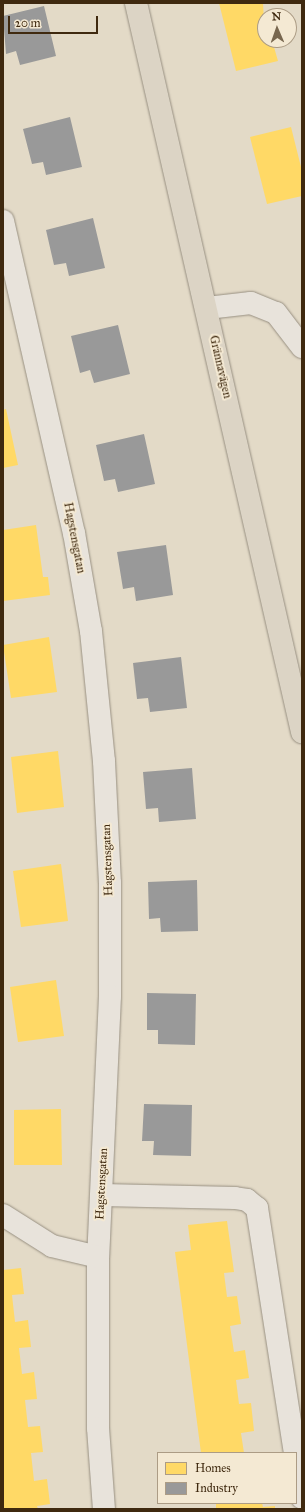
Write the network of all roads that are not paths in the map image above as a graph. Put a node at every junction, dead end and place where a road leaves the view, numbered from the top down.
1 (136, 3) edge
2 (3, 221) edge
3 (207, 308) junction
4 (302, 347) edge
5 (302, 732) edge
6 (102, 1195) junction
7 (3, 1215) edge
8 (98, 1257) junction
9 (295, 1452) edge
10 (297, 1464) edge
11 (302, 1498) edge
12 (104, 1509) edge

1 - 3 main road, Grännavägen
2 - 6 street, Hagstensgatan
3 - 4 street
3 - 5 main road, Grännavägen
6 - 8 street, Hagstensgatan
6 - 9 street
7 - 8 street
8 - 12 street, Hagstensgatan
10 - 11 street

